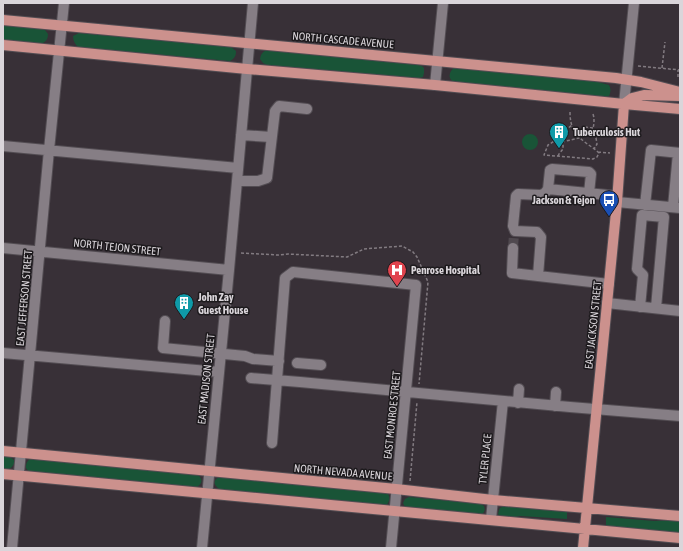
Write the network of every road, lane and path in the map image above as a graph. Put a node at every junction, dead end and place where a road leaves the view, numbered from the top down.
1 (64, 3) edge
2 (253, 3) edge
3 (443, 3) edge
4 (634, 3) edge
5 (3, 20) edge
6 (62, 26) junction
7 (665, 42) dead end
8 (249, 43) junction
9 (3, 45) edge
10 (59, 50) junction
11 (437, 60) junction
12 (636, 66) dead end
13 (662, 68) junction
14 (247, 69) junction
15 (679, 70) edge
16 (678, 77) dead end
17 (627, 80) junction
18 (435, 85) junction
19 (680, 92) edge
20 (680, 96) edge
21 (624, 104) junction
22 (307, 109) dead end
23 (680, 109) edge
24 (570, 112) dead end
25 (594, 114) dead end
26 (572, 125) junction
27 (593, 128) junction
28 (241, 135) junction
29 (271, 137) junction
30 (559, 138) junction
31 (580, 138) junction
32 (562, 142) junction
33 (3, 146) edge
34 (594, 149) junction
35 (49, 150) junction
36 (598, 152) junction
37 (610, 153) dead end
38 (679, 153) edge
39 (558, 156) junction
40 (238, 168) junction
41 (237, 181) junction
42 (548, 189) junction
43 (589, 193) junction
44 (617, 199) junction
45 (645, 205) junction
46 (676, 208) edge
47 (3, 248) edge
48 (513, 248) tunnel mouth
49 (40, 251) junction
50 (239, 252) dead end
51 (229, 270) junction
52 (538, 276) junction
53 (609, 284) junction
54 (607, 303) junction
55 (640, 307) junction
56 (656, 308) junction
57 (680, 311) edge
58 (165, 321) dead end
59 (3, 352) edge
60 (221, 354) junction
61 (30, 355) junction
62 (278, 361) junction
63 (297, 363) dead end
64 (321, 365) dead end
65 (219, 372) junction
66 (251, 378) dead end
67 (277, 380) junction
68 (520, 388) dead end
69 (406, 392) junction
70 (556, 392) dead end
71 (418, 394) junction
72 (503, 401) junction
73 (518, 403) junction
74 (555, 406) junction
75 (596, 410) junction
76 (680, 416) edge
77 (272, 442) dead end
78 (3, 451) edge
79 (20, 453) junction
80 (209, 471) junction
81 (3, 474) edge
82 (18, 475) junction
83 (410, 482) dead end
84 (396, 489) junction
85 (208, 493) junction
86 (493, 500) junction
87 (586, 507) junction
88 (394, 511) junction
89 (680, 516) edge
90 (491, 519) junction
91 (585, 528) junction
92 (680, 538) edge
93 (12, 548) edge
94 (202, 548) edge
95 (391, 548) edge
96 (583, 548) edge

1 - 6 street, EAST JEFFERSON STREET
2 - 8 street, EAST MADISON STREET
3 - 11 street
4 - 17 street
5 - 6 main road, NORTH CASCADE AVENUE
6 - 8 main road, NORTH CASCADE AVENUE
6 - 10 street, EAST JEFFERSON STREET
7 - 13 path
8 - 11 main road, NORTH CASCADE AVENUE
8 - 14 street, EAST MADISON STREET
9 - 10 main road
10 - 14 main road
10 - 35 street, EAST JEFFERSON STREET
11 - 17 main road, NORTH CASCADE AVENUE
11 - 18 street
12 - 13 path
13 - 15 path
14 - 18 main road
14 - 28 street, EAST MADISON STREET
15 - 16 path
17 - 19 main road, NORTH CASCADE AVENUE
17 - 21 street
18 - 21 main road
20 - 21 main road
21 - 23 main road
21 - 44 main road, EAST JACKSON STREET
22 - 29 street
24 - 26 path
25 - 27 path
26 - 30 path
26 - 31 path
27 - 31 path
27 - 34 path
28 - 29 street
28 - 40 street, EAST MADISON STREET
29 - 41 street
30 - 32 path
30 - 39 path
31 - 32 path
31 - 34 path
32 - 39 path
33 - 35 street
34 - 36 path
35 - 40 street
35 - 49 street, EAST JEFFERSON STREET
36 - 37 path
36 - 39 path
38 - 45 street
38 - 46 street
40 - 41 street, EAST MADISON STREET
41 - 51 street, EAST MADISON STREET
42 - 43 street
42 - 43 street
42 - 52 street
43 - 44 street
44 - 45 street
44 - 53 main road, EAST JACKSON STREET
45 - 46 street
47 - 49 street, NORTH TEJON STREET
48 - 52 street
49 - 51 street, NORTH TEJON STREET
49 - 61 street, EAST JEFFERSON STREET
50 - 71 path
51 - 60 street, EAST MADISON STREET
52 - 53 street
53 - 54 main road, EAST JACKSON STREET
54 - 55 street
54 - 75 main road, EAST JACKSON STREET
55 - 56 street
55 - 56 street
56 - 57 street
58 - 60 street
59 - 61 street
60 - 62 street
60 - 65 street, EAST MADISON STREET
61 - 65 street
61 - 79 street, EAST JEFFERSON STREET
62 - 67 street
62 - 69 street, EAST MONROE STREET
63 - 64 street
65 - 80 street, EAST MADISON STREET
66 - 67 street
67 - 69 street
67 - 77 street
68 - 73 street
69 - 71 street
69 - 84 street, EAST MONROE STREET
70 - 74 street
71 - 72 street
71 - 83 path
72 - 73 street
72 - 86 street, TYLER PLACE
73 - 74 street
74 - 75 street
75 - 76 street
75 - 87 main road, EAST JACKSON STREET
78 - 79 main road, NORTH NEVADA AVENUE
79 - 80 main road, NORTH NEVADA AVENUE
79 - 82 street, EAST JEFFERSON STREET
80 - 84 main road, NORTH NEVADA AVENUE
80 - 85 street, EAST MADISON STREET
81 - 82 main road
82 - 85 main road
82 - 93 street, EAST JEFFERSON STREET
84 - 86 main road, NORTH NEVADA AVENUE
84 - 88 street, EAST MONROE STREET
85 - 88 main road
85 - 94 street, EAST MADISON STREET
86 - 87 main road, NORTH NEVADA AVENUE
86 - 90 street, TYLER PLACE
87 - 89 main road, NORTH NEVADA AVENUE
87 - 91 main road, EAST JACKSON STREET
88 - 90 main road
88 - 95 street, EAST MONROE STREET
90 - 91 main road
91 - 92 main road
91 - 96 main road, EAST JACKSON STREET

